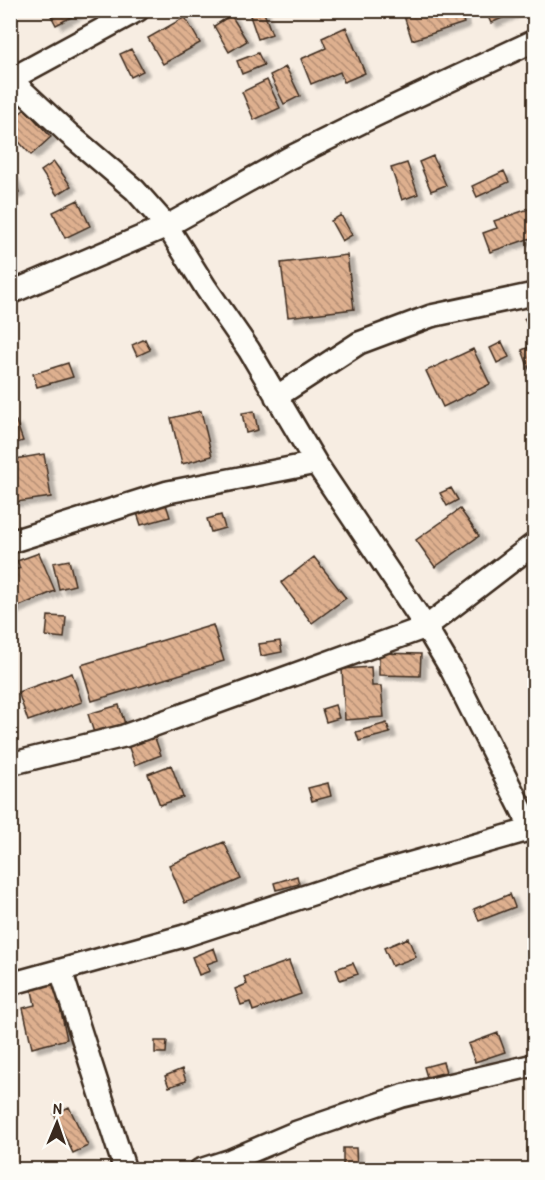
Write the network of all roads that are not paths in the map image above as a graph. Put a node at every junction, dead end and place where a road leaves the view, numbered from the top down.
1 (138, 10) edge
2 (534, 41) edge
3 (10, 79) edge
4 (167, 226) junction
5 (10, 293) edge
6 (534, 294) edge
7 (276, 397) junction
8 (316, 463) junction
9 (10, 542) edge
10 (534, 544) edge
11 (426, 627) junction
12 (10, 764) edge
13 (531, 820) edge
14 (61, 971) junction
15 (10, 984) edge
16 (534, 1065) edge
17 (125, 1170) edge
18 (200, 1170) edge

1 - 3 street
2 - 4 street
3 - 4 street
4 - 5 street
4 - 7 street
6 - 7 street
7 - 8 street
8 - 9 street
8 - 11 street
10 - 11 street
11 - 12 street
11 - 13 street
13 - 14 street
14 - 15 street
14 - 17 street
16 - 18 street

